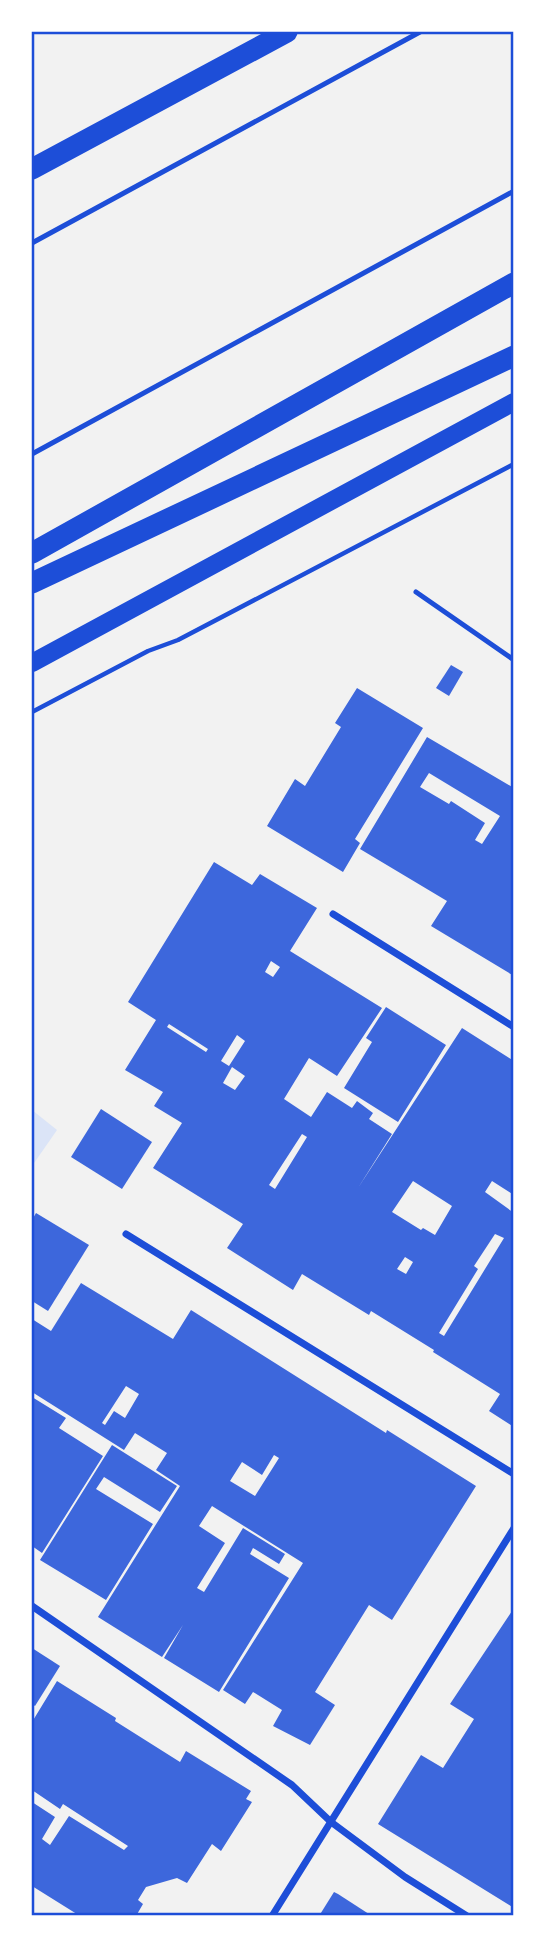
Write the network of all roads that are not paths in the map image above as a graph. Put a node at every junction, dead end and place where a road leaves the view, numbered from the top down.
1 (287, 32) edge
2 (420, 32) edge
3 (32, 169) edge
4 (513, 191) edge
5 (32, 243) edge
6 (513, 283) edge
7 (513, 356) edge
8 (513, 402) edge
9 (32, 454) edge
10 (32, 553) edge
11 (32, 583) edge
12 (416, 592) dead end
13 (513, 660) edge
14 (32, 663) edge
15 (333, 914) dead end
16 (513, 1027) edge
17 (126, 1234) dead end
18 (513, 1474) edge
19 (513, 1528) edge
20 (510, 1541) edge
21 (32, 1606) edge
22 (331, 1822) junction
23 (272, 1916) edge
24 (467, 1916) edge

1 - 3 highway
2 - 5 lane
4 - 9 lane
6 - 10 highway
7 - 11 highway
8 - 14 main road
12 - 13 lane
15 - 16 street
17 - 18 street
19 - 20 street
20 - 22 street
21 - 22 street
22 - 23 street
22 - 24 street

